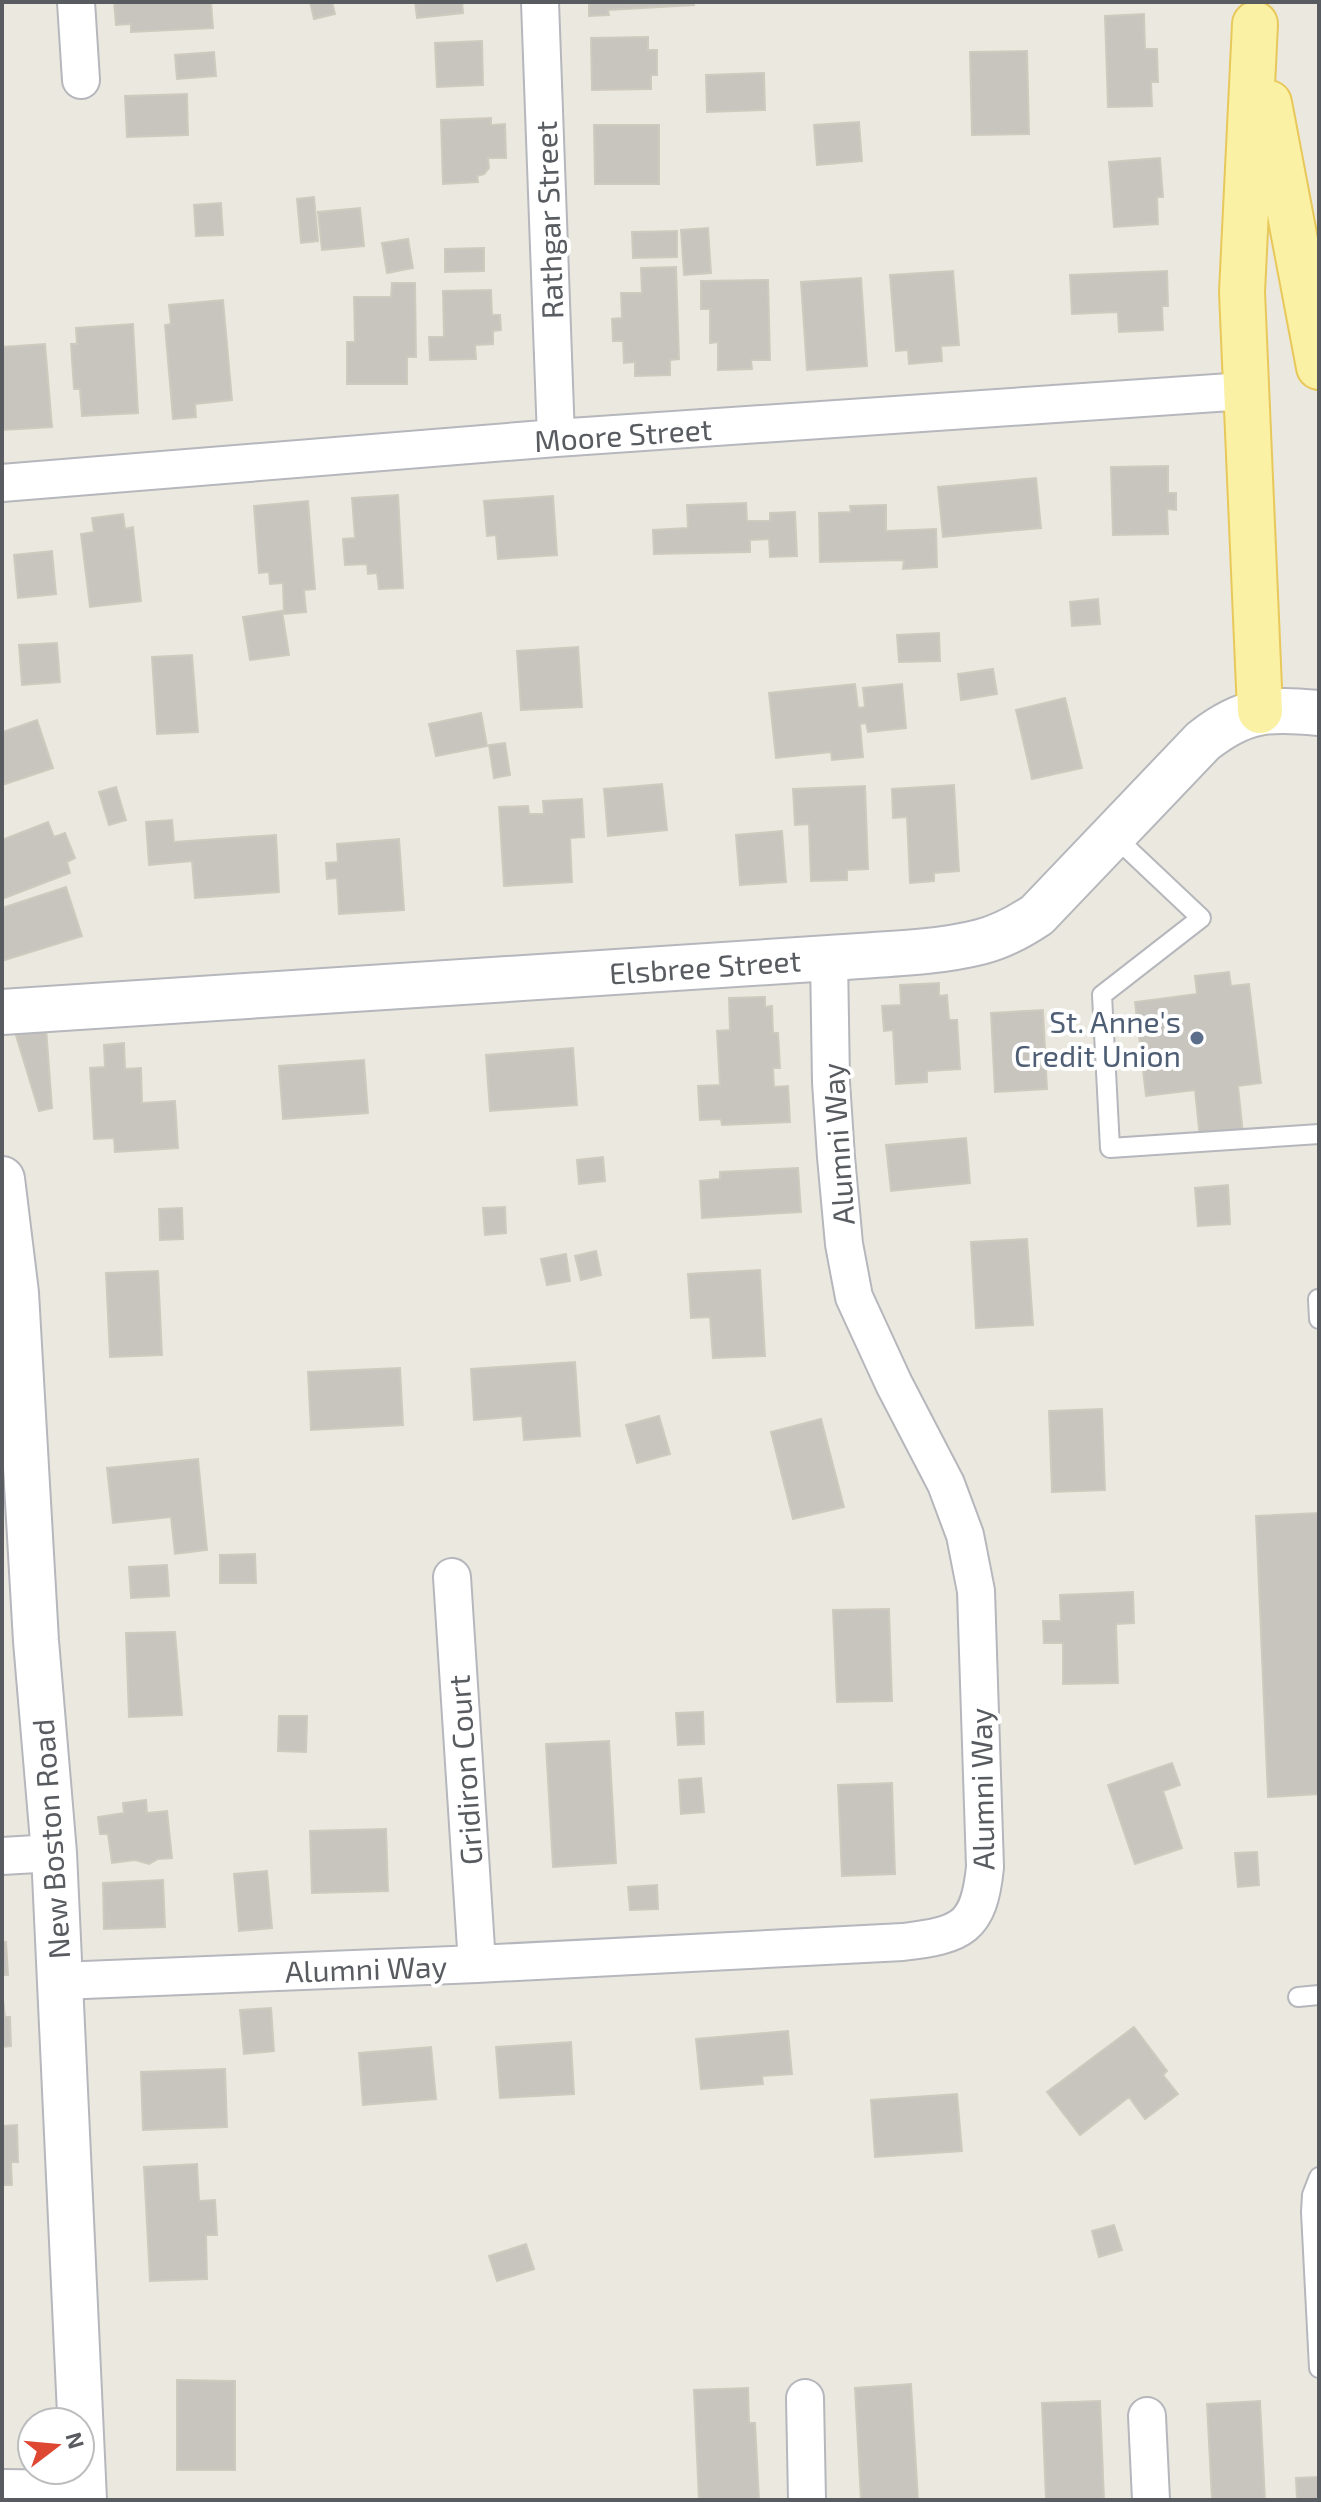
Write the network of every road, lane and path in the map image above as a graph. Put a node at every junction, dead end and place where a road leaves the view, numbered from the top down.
1 (76, 2) edge
2 (540, 2) edge
3 (1253, 13) edge
4 (81, 80) dead end
5 (1310, 275) edge
6 (1317, 346) edge
7 (1245, 391) junction
8 (556, 438) junction
9 (2, 483) edge
10 (1260, 711) junction
11 (1319, 713) edge
12 (1112, 834) junction
13 (829, 958) junction
14 (2, 1012) edge
15 (1319, 1134) edge
16 (2, 1179) edge
17 (1318, 1299) edge
18 (1319, 1319) edge
19 (452, 1577) dead end
20 (54, 1853) junction
21 (2, 1856) edge
22 (477, 1964) junction
23 (60, 1981) junction
24 (1319, 1995) edge
25 (1298, 1997) dead end
26 (1319, 2177) edge
27 (1319, 2368) edge
28 (805, 2398) dead end
29 (1147, 2416) dead end
30 (2, 2488) edge
31 (83, 2495) edge
32 (807, 2500) edge
33 (1151, 2500) edge

1 - 4 street
2 - 8 street, Rathgar Street
3 - 5 main road
3 - 7 main road
5 - 6 main road
7 - 8 street, Moore Street
7 - 10 main road
8 - 9 street, Moore Street
10 - 11 street, Elsbree Street
10 - 12 street, Elsbree Street
12 - 13 street, Elsbree Street
12 - 15 lane
13 - 14 street, Elsbree Street
13 - 22 street, Alumni Way
16 - 20 street, New Boston Road
17 - 18 lane
19 - 22 street, Gridiron Court
20 - 21 street
20 - 23 street, New Boston Road
22 - 23 street, Alumni Way
23 - 31 street, New Boston Road
24 - 25 lane
26 - 27 lane
28 - 32 street
29 - 33 street
30 - 31 street

